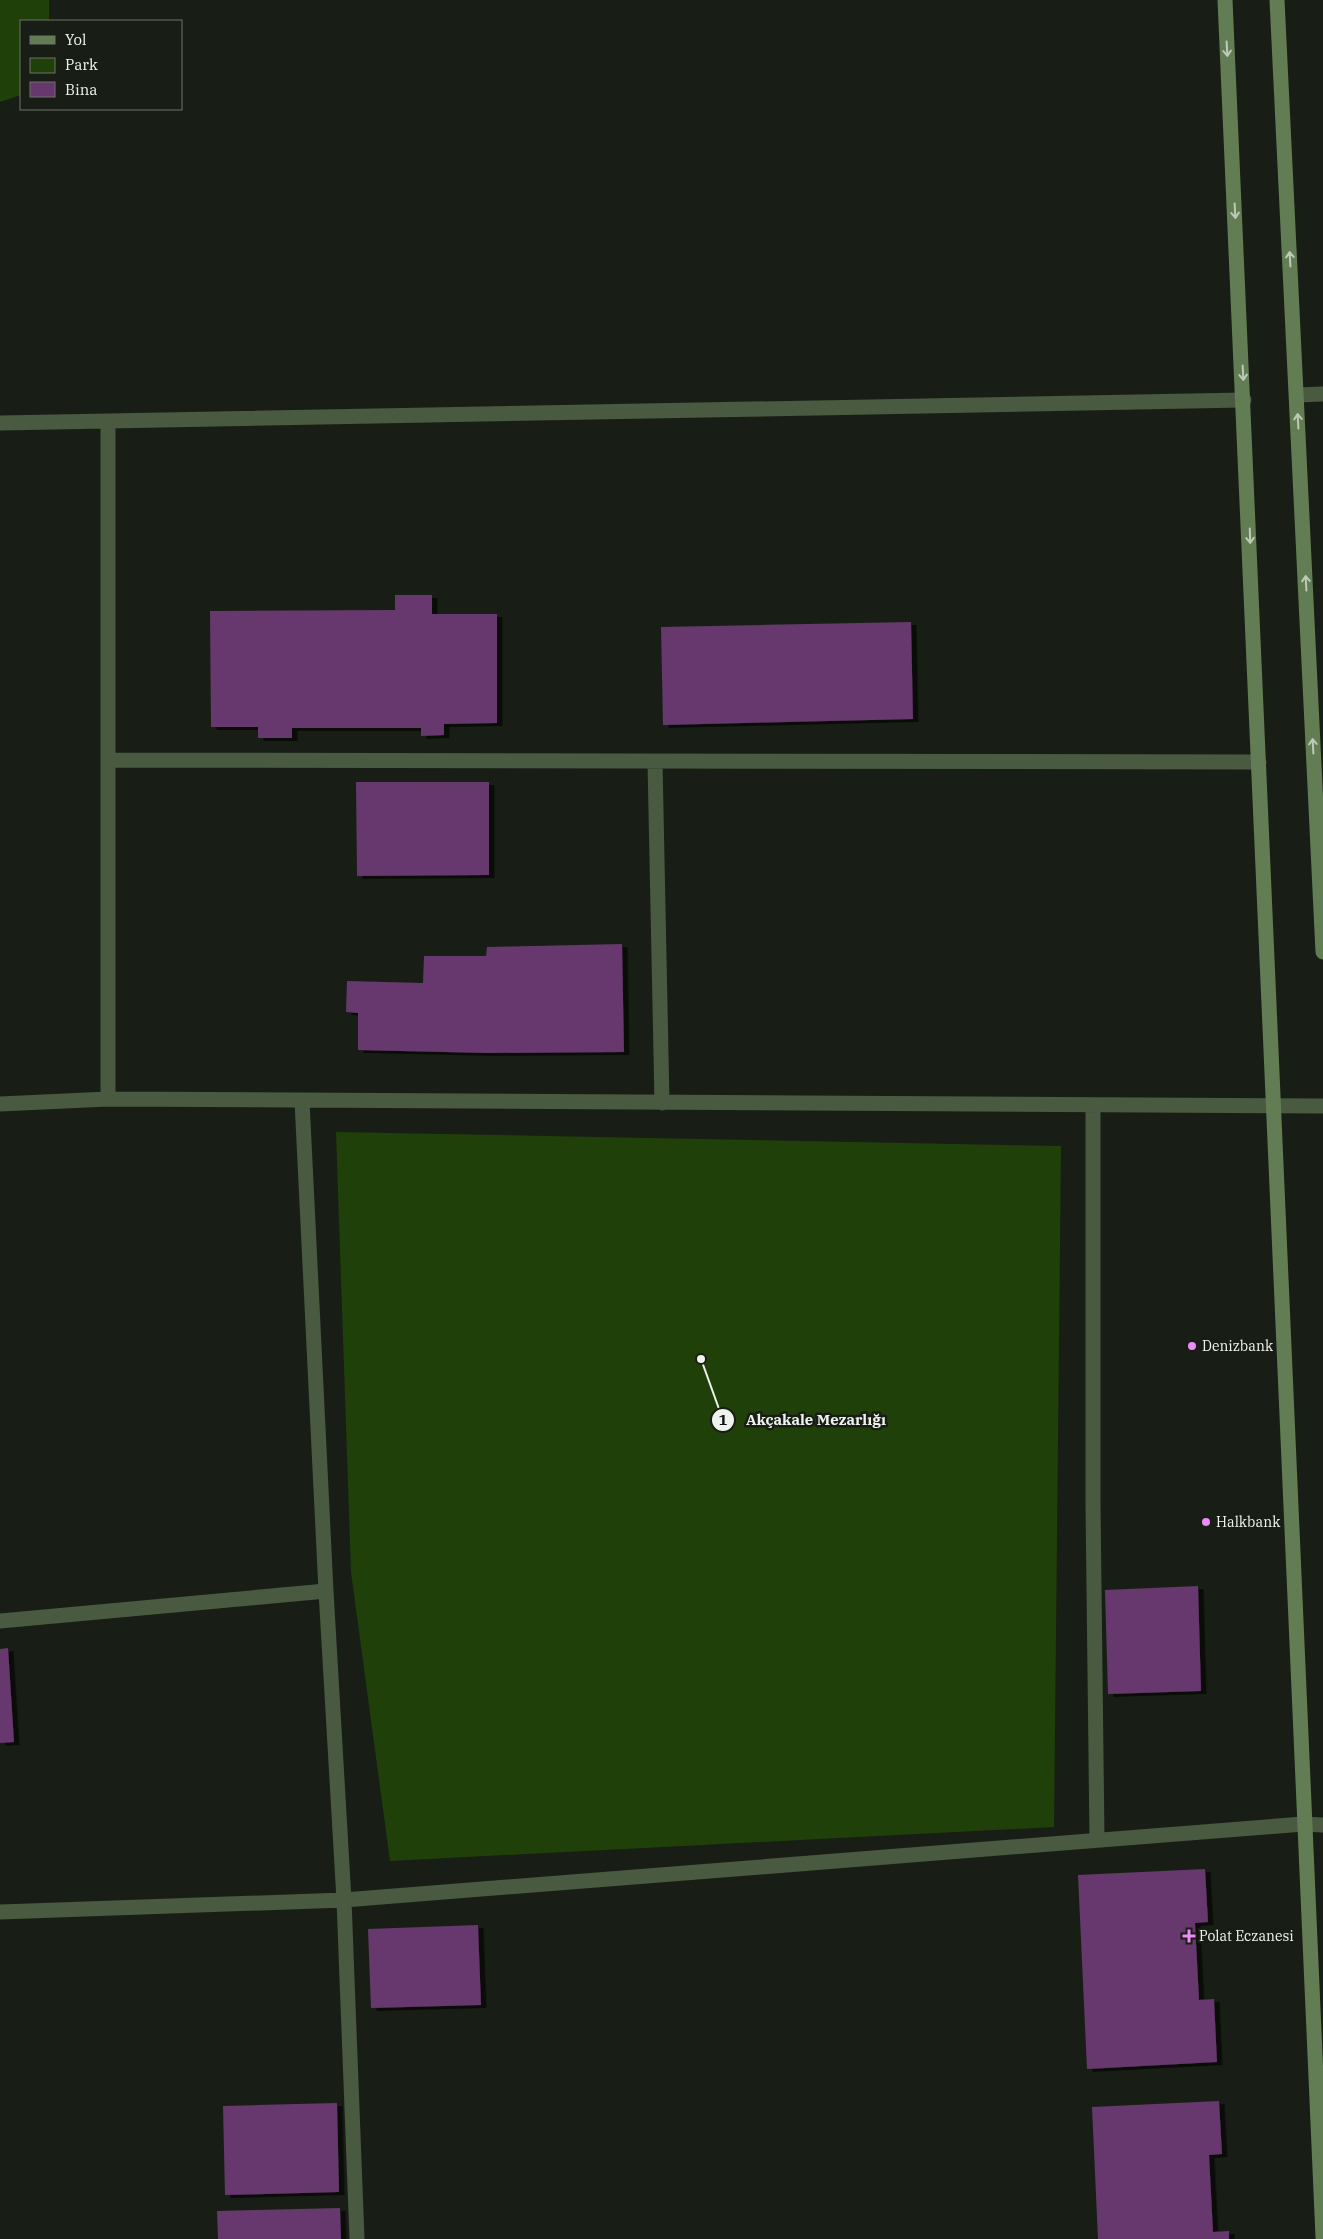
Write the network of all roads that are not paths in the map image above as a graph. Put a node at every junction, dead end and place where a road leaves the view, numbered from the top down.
1 (1225, 0) edge
2 (1277, 0) edge
3 (1323, 394) edge
4 (1297, 395) junction
5 (1244, 400) junction
6 (108, 420) junction
7 (0, 423) edge
8 (109, 760) junction
9 (656, 762) junction
10 (1260, 762) junction
11 (1323, 952) edge
12 (108, 1099) junction
13 (302, 1101) junction
14 (0, 1104) edge
15 (662, 1104) junction
16 (1092, 1106) junction
17 (1323, 1106) edge
18 (1274, 1107) junction
19 (326, 1591) junction
20 (0, 1621) edge
21 (1302, 1824) junction
22 (1323, 1825) edge
23 (1097, 1840) junction
24 (344, 1900) junction
25 (0, 1912) edge
26 (1323, 2237) edge
27 (357, 2239) edge

1 -> 5 main road
4 -> 2 main road
3 - 4 street
11 -> 4 main road
5 - 6 street
5 -> 10 main road
6 - 7 street
6 - 8 street
8 - 9 street
8 - 12 street
9 - 10 street
9 - 15 street
10 - 18 main road
12 - 13 street
12 - 14 street
13 - 15 street
13 - 19 street
15 - 16 street
16 - 18 street
16 - 23 street
17 - 18 street
18 - 21 main road
19 - 20 street
19 - 24 street
21 - 22 street
21 - 23 street
21 - 26 main road
23 - 24 street
24 - 25 street
24 - 27 street

